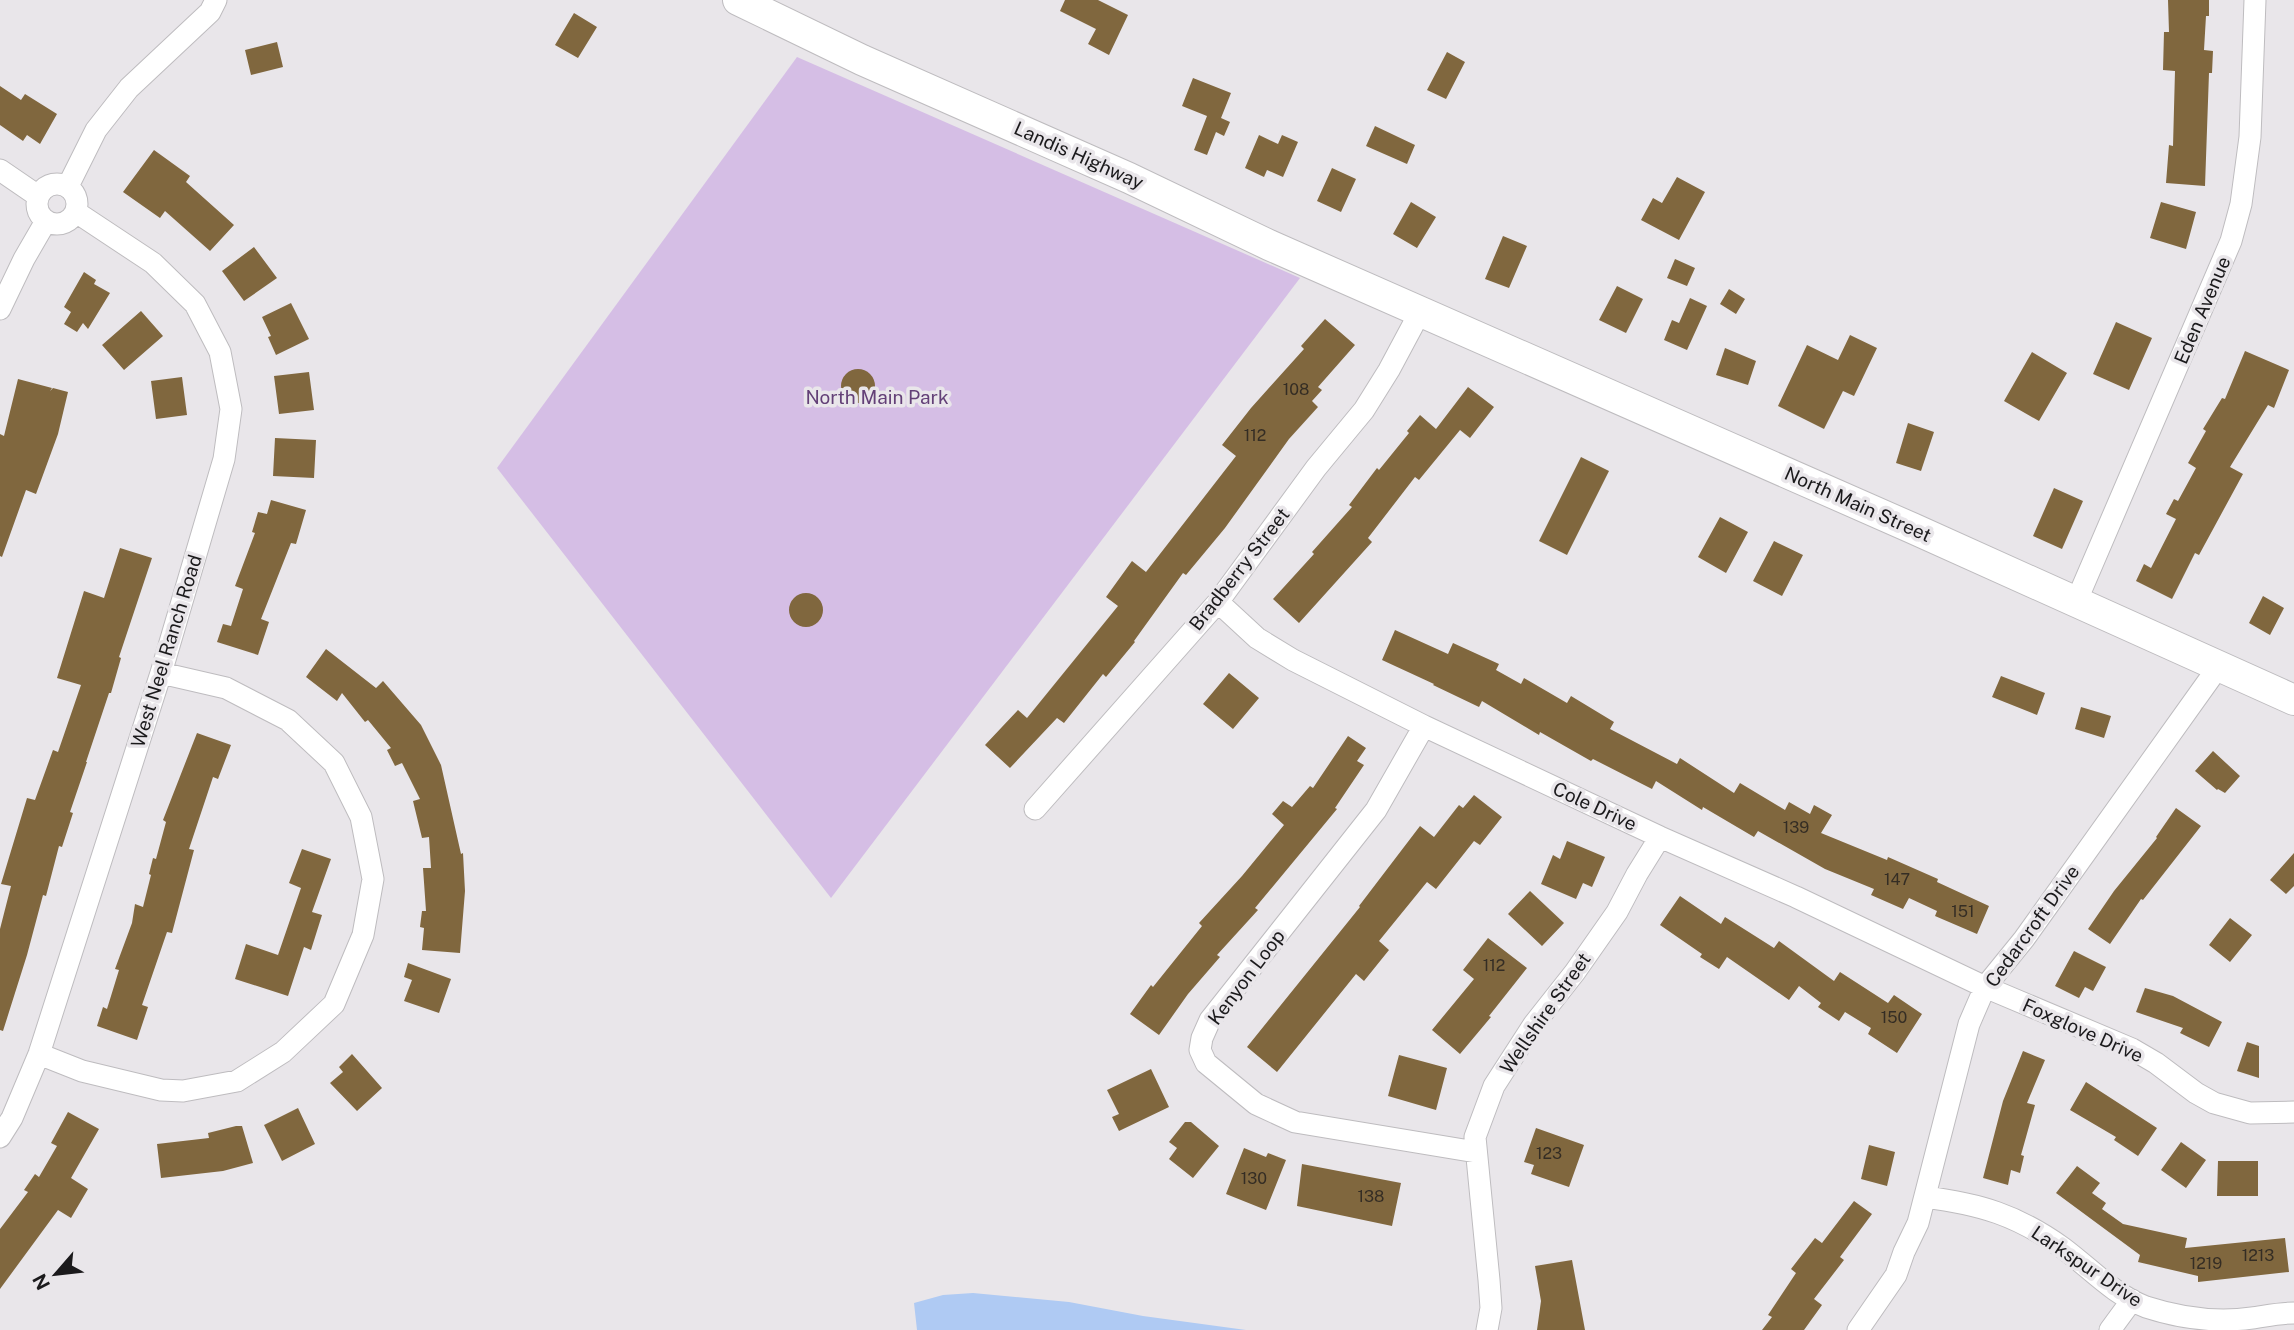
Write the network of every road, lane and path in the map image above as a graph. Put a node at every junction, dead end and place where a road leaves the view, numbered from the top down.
1 (216, 0) edge
2 (738, 0) edge
3 (2255, 0) edge
4 (0, 170) edge
5 (68, 186) junction
6 (38, 196) junction
7 (76, 212) junction
8 (46, 221) junction
9 (0, 309) edge
10 (1420, 312) junction
11 (2076, 601) junction
12 (1217, 602) junction
13 (2219, 666) junction
14 (161, 673) junction
15 (2294, 701) edge
16 (1424, 726) junction
17 (1035, 809) dead end
18 (1660, 837) junction
19 (1985, 987) junction
20 (38, 1054) junction
21 (2294, 1112) edge
22 (0, 1137) edge
23 (1476, 1152) junction
24 (1925, 1197) junction
25 (2132, 1300) junction
26 (2294, 1313) edge
27 (1487, 1330) edge
28 (1858, 1330) edge
29 (2110, 1330) edge

1 - 5 street
2 - 10 main road, Landis Highway
3 - 11 street, Eden Avenue
4 - 6 street
5 - 6 street
5 - 7 street
6 - 8 street
7 - 8 street
7 - 14 street, West Neel Ranch Road
8 - 9 street
10 - 11 main road, North Main Street
10 - 12 street, Bradberry Street
11 - 13 main road, North Main Street
12 - 16 street, Cole Drive
12 - 17 street, Bradberry Street
13 - 15 main road, North Main Street
13 - 19 street, Cedarcroft Drive
14 - 20 street, West Neel Ranch Road
14 - 20 street
16 - 18 street, Cole Drive
16 - 23 street, Kenyon Loop
18 - 19 street, Cole Drive
18 - 23 street, Wellshire Street
19 - 21 street, Foxglove Drive
19 - 24 street, Cedarcroft Drive
20 - 22 street, West Neel Ranch Road
23 - 27 street, Wellshire Street
24 - 25 street, Larkspur Drive
24 - 28 street, Cedarcroft Drive
25 - 26 street, Larkspur Drive
25 - 29 street

